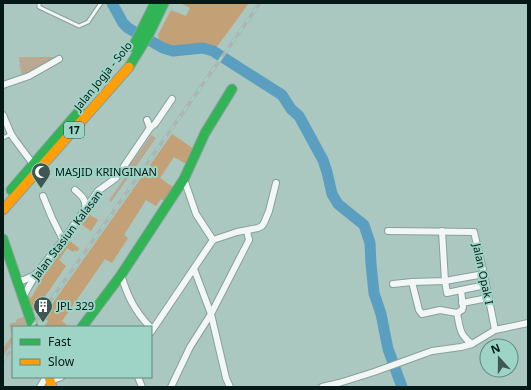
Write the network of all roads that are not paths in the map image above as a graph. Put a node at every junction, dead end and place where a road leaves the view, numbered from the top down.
1 (38, 3) edge
2 (101, 3) edge
3 (155, 3) edge
4 (164, 3) edge
5 (151, 22) junction
6 (138, 46) junction
7 (59, 59) dead end
8 (3, 86) edge
9 (232, 89) dead end
10 (172, 99) dead end
11 (3, 115) edge
12 (147, 120) dead end
13 (150, 128) junction
14 (11, 134) junction
15 (3, 138) edge
16 (33, 164) junction
17 (184, 179) junction
18 (276, 183) dead end
19 (75, 190) dead end
20 (43, 196) dead end
21 (3, 198) edge
22 (85, 209) junction
23 (3, 210) edge
24 (247, 231) junction
25 (442, 231) junction
26 (388, 232) dead end
27 (3, 239) edge
28 (63, 240) junction
29 (213, 240) junction
30 (194, 269) junction
31 (36, 274) junction
32 (484, 274) junction
33 (121, 275) junction
34 (18, 281) junction
35 (445, 281) junction
36 (412, 282) junction
37 (393, 284) dead end
38 (486, 285) junction
39 (461, 290) junction
40 (23, 296) junction
41 (488, 298) junction
42 (462, 303) junction
43 (457, 313) junction
44 (211, 314) junction
45 (528, 323) edge
46 (33, 326) edge
47 (83, 326) edge
48 (148, 326) edge
49 (152, 329) edge
50 (495, 330) junction
51 (472, 344) junction
52 (50, 380) edge
53 (330, 386) edge
54 (40, 387) edge
55 (171, 387) edge
56 (230, 387) edge
57 (322, 387) edge

1 - 2 lane
3 - 5 main road, Jalan Jogja - Solo / 17
4 - 5 main road, Jalan Jogja - Solo / 17
5 - 6 main road, Jalan Jogja - Solo / 17
6 - 16 main road, Jalan Jogja - Solo / 17
6 - 23 main road, Jalan Jogja - Solo / 17
7 - 8 street
9 - 17 main road
10 - 13 street, Jalan Stasiun Kalasan
11 - 14 street
12 - 13 street
13 - 22 street, Jalan Stasiun Kalasan
14 - 15 lane
14 - 16 street
16 - 21 main road, Jalan Jogja - Solo / 17
17 - 29 street
17 - 33 main road
18 - 24 street
19 - 22 street
20 - 28 street
22 - 28 street, Jalan Stasiun Kalasan
24 - 29 street
24 - 44 street
25 - 26 street, Jalan Opak I
25 - 32 street, Jalan Opak I
25 - 35 street
27 - 34 main road
28 - 31 street, Jalan Stasiun Kalasan
29 - 30 street
30 - 44 street
30 - 49 street
31 - 34 street
31 - 40 street, Jalan Stasiun Kalasan
32 - 35 street
32 - 38 street, Jalan Opak I
33 - 47 main road
33 - 48 street
34 - 40 main road
35 - 36 street
35 - 39 street
36 - 37 street
36 - 43 street
38 - 39 street
38 - 41 street, Jalan Opak I
39 - 42 street
40 - 46 main road
41 - 42 street
41 - 50 street, Jalan Opak I
42 - 43 street
43 - 51 street
44 - 55 street
44 - 56 street
45 - 50 street
50 - 51 street
51 - 53 street
52 - 54 street
53 - 57 street

